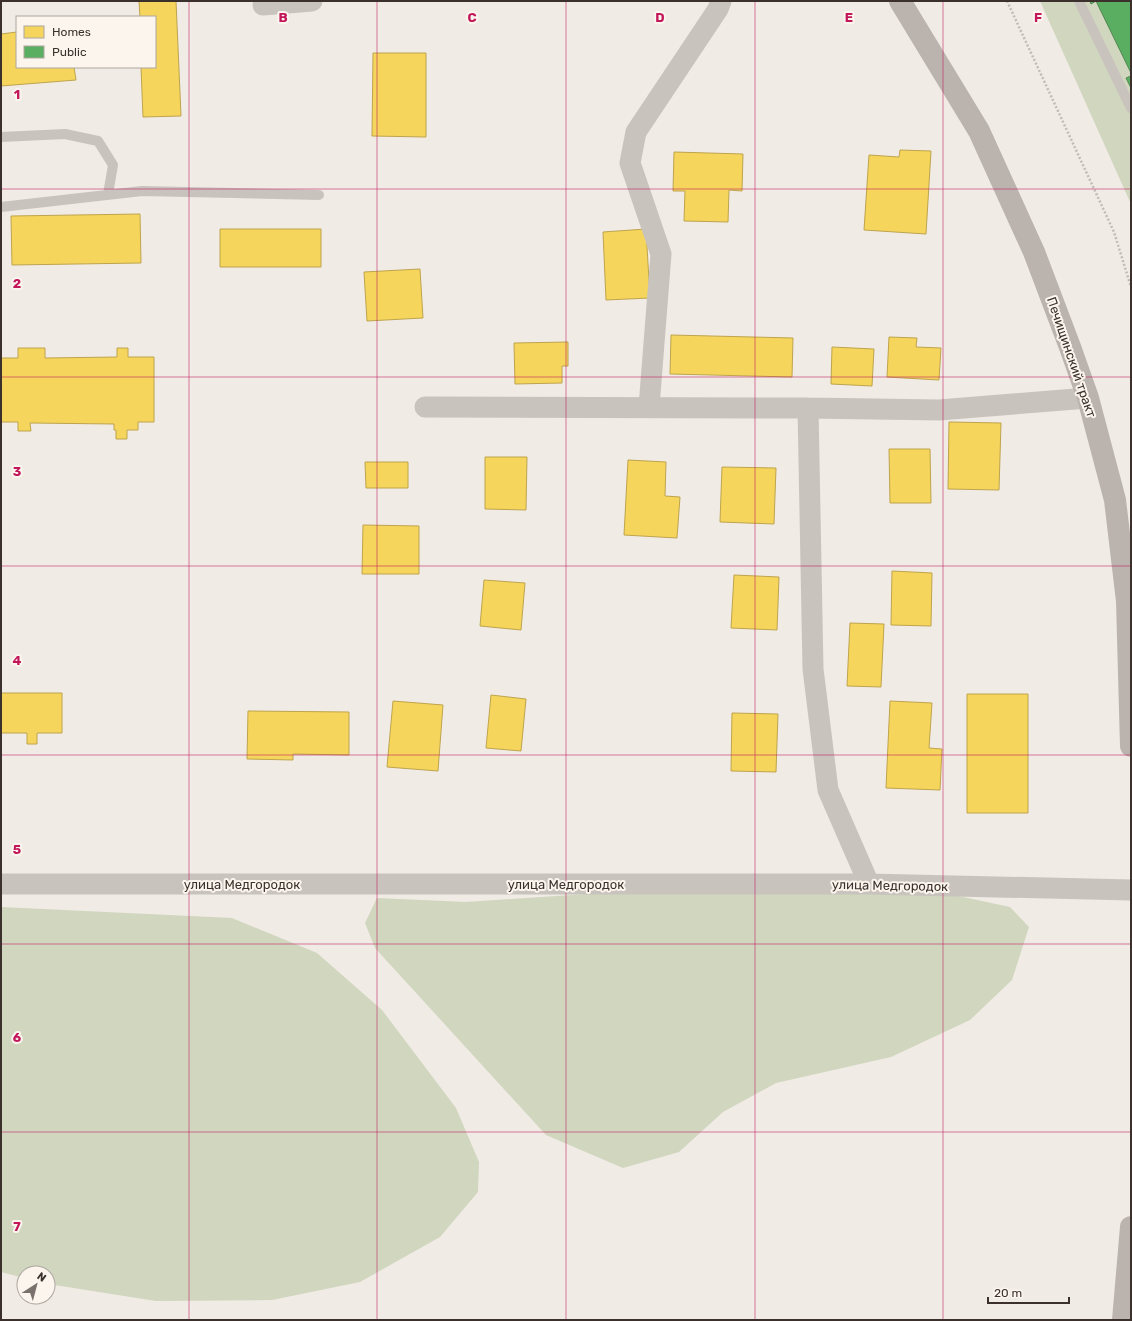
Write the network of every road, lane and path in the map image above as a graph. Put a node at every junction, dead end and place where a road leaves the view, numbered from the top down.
1 (312, 1) edge
2 (721, 1) edge
3 (900, 1) edge
4 (1007, 1) edge
5 (1079, 1) edge
6 (263, 4) dead end
7 (1131, 108) edge
8 (1, 137) edge
9 (108, 194) junction
10 (319, 195) dead end
11 (1, 207) edge
12 (1131, 288) edge
13 (1088, 398) junction
14 (425, 407) dead end
15 (649, 407) junction
16 (808, 408) junction
17 (1131, 746) edge
18 (1, 884) edge
19 (869, 884) junction
20 (1131, 890) edge
21 (1131, 1227) edge
22 (1123, 1320) edge

1 - 6 street
2 - 15 street
3 - 13 street, Печищинский тракт
4 - 12 path
5 - 7 lane
8 - 9 lane
9 - 10 lane
9 - 11 lane
13 - 16 street
13 - 17 street, Печищинский тракт
14 - 15 street
15 - 16 street
16 - 19 street
18 - 19 street, улица Медгородок
19 - 20 street, улица Медгородок
21 - 22 street

